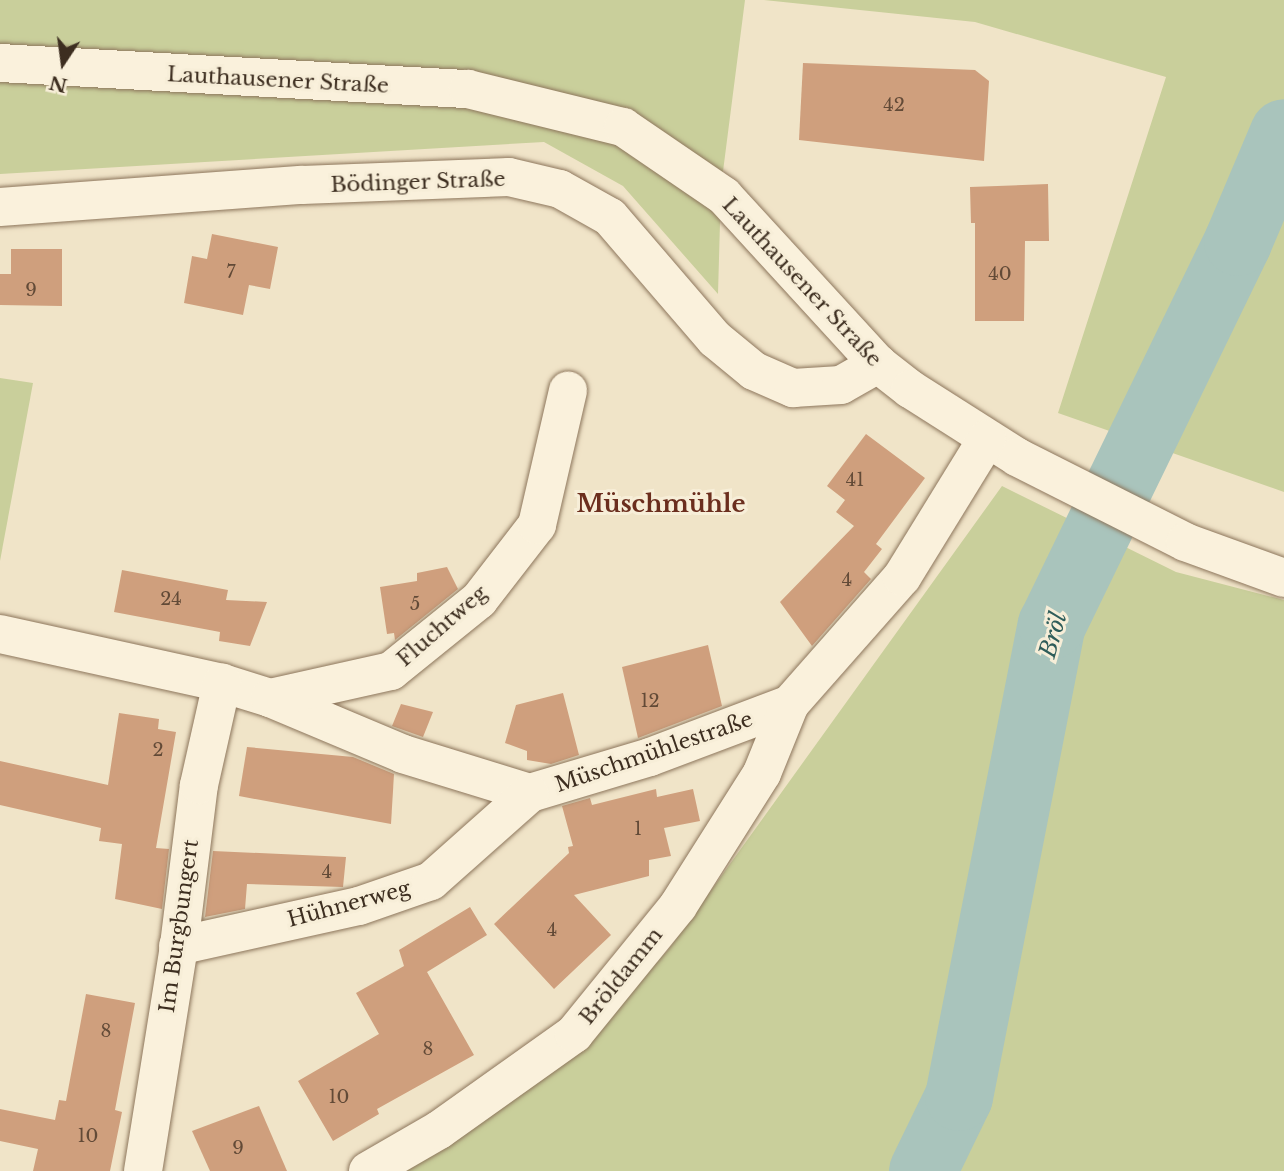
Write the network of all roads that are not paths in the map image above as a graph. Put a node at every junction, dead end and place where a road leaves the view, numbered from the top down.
1 (0, 63) edge
2 (0, 207) edge
3 (878, 364) junction
4 (568, 391) dead end
5 (1002, 448) junction
6 (1284, 578) edge
7 (0, 634) edge
8 (222, 683) junction
9 (270, 698) junction
10 (790, 704) junction
11 (530, 793) junction
12 (178, 946) junction
13 (143, 1171) edge
14 (368, 1171) edge

1 - 3 street, Lauthausener Straße
2 - 3 street, Bödinger Straße
3 - 5 street, Lauthausener Straße
4 - 9 street, Fluchtweg
5 - 6 street, Lauthausener Straße
5 - 10 street, Müschmühlestraße
7 - 8 street, Müschmühlestraße
8 - 9 street, Müschmühlestraße
8 - 12 street, Im Burgbungert
9 - 11 street, Müschmühlestraße
10 - 11 street, Müschmühlestraße
10 - 14 street, Bröldamm
11 - 12 street, Hühnerweg
12 - 13 street, Im Burgbungert

